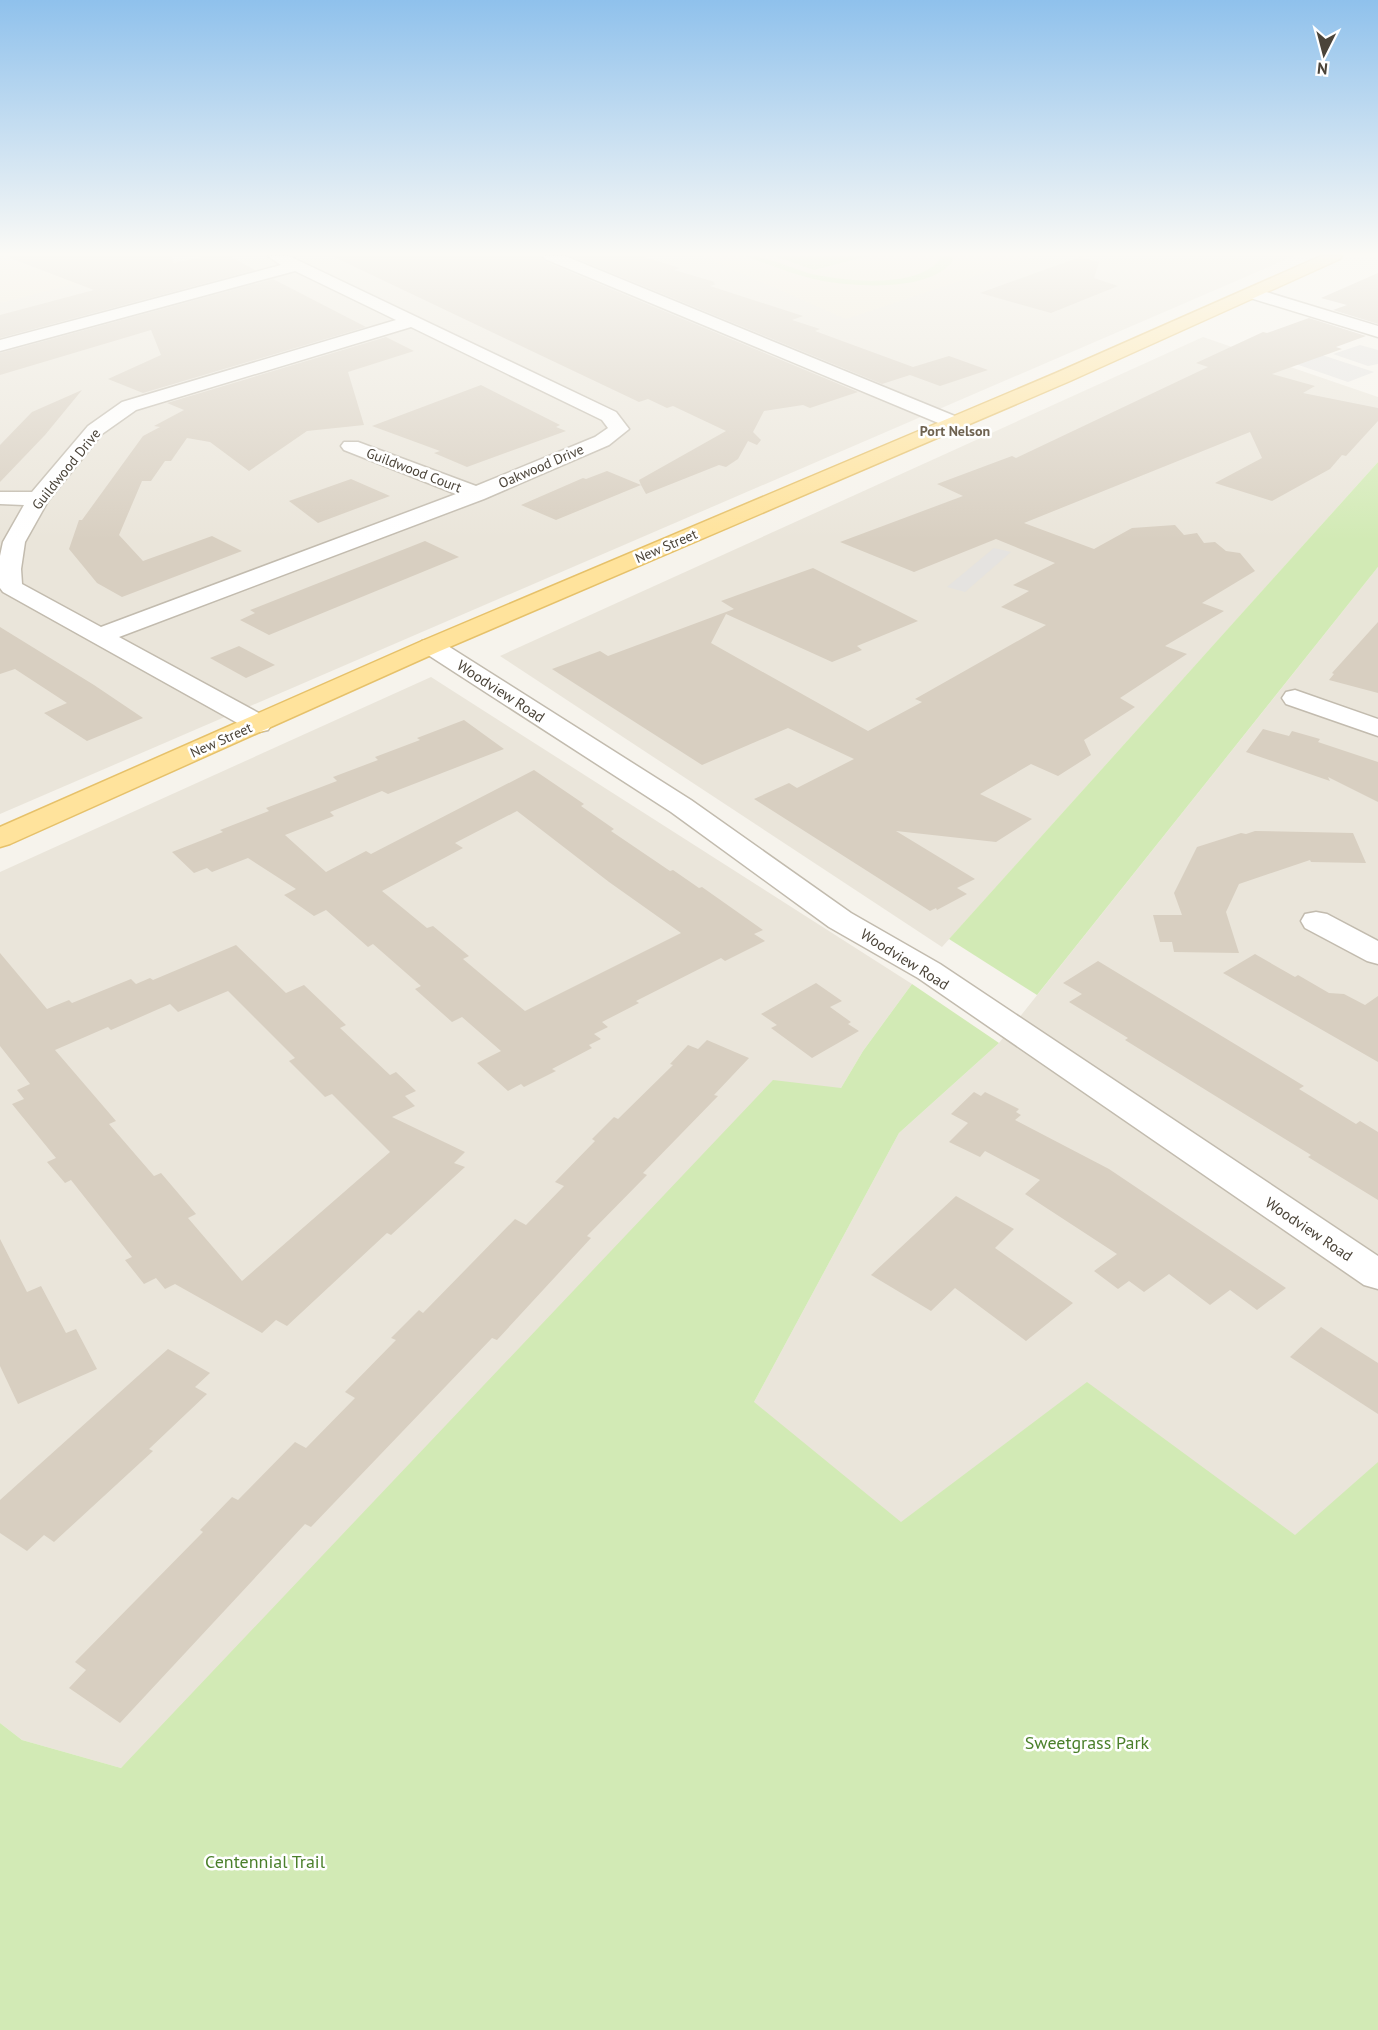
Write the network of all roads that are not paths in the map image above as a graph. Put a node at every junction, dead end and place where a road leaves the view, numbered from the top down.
1 (314, 351) edge
2 (471, 351) edge
3 (780, 351) edge
4 (1121, 351) edge
5 (955, 423) junction
6 (351, 446) dead end
7 (476, 494) junction
8 (0, 498) edge
9 (38, 499) junction
10 (101, 635) junction
11 (431, 646) junction
12 (1295, 698) dead end
13 (259, 724) junction
14 (1378, 728) edge
15 (0, 838) edge
16 (1316, 921) dead end
17 (1378, 954) edge
18 (1378, 1275) edge

1 - 9 street, Guildwood Drive
2 - 7 street, Oakwood Drive
3 - 5 street
4 - 5 main road, New Street
5 - 11 main road, New Street
6 - 7 street, Guildwood Court
7 - 10 street, Oakwood Drive
8 - 9 street
9 - 10 street, Guildwood Drive
10 - 13 street, Guildwood Drive
11 - 13 main road, New Street
11 - 18 street, Woodview Road
12 - 14 street
13 - 15 main road, New Street
16 - 17 street

